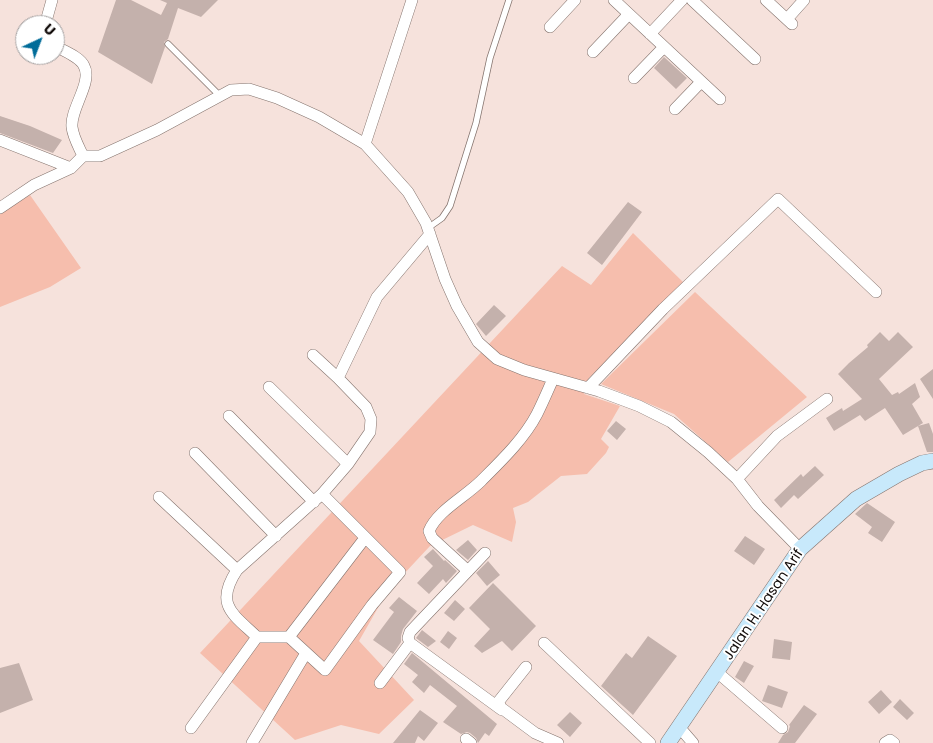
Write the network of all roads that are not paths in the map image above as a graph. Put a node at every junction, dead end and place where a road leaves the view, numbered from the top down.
1 (52, 0) edge
2 (412, 0) edge
3 (509, 0) edge
4 (575, 0) edge
5 (614, 0) edge
6 (682, 0) edge
7 (692, 0) edge
8 (766, 0) edge
9 (804, 0) edge
10 (629, 14) junction
11 (48, 15) edge
12 (550, 27) dead end
13 (650, 34) junction
14 (168, 44) dead end
15 (664, 47) junction
16 (65, 52) edge
17 (593, 52) dead end
18 (755, 59) dead end
19 (634, 78) dead end
20 (701, 82) junction
21 (220, 96) junction
22 (720, 99) dead end
23 (675, 109) dead end
24 (0, 140) edge
25 (365, 144) junction
26 (83, 156) junction
27 (71, 168) junction
28 (0, 208) edge
29 (429, 231) junction
30 (876, 292) dead end
31 (313, 355) dead end
32 (338, 378) junction
33 (553, 379) junction
34 (269, 387) dead end
35 (588, 388) junction
36 (827, 399) dead end
37 (229, 416) dead end
38 (195, 454) dead end
39 (933, 461) edge
40 (348, 464) junction
41 (736, 479) junction
42 (159, 496) dead end
43 (318, 498) junction
44 (276, 536) junction
45 (365, 538) junction
46 (800, 549) junction
47 (485, 553) dead end
48 (237, 570) junction
49 (468, 571) junction
50 (258, 637) junction
51 (289, 637) junction
52 (410, 643) junction
53 (544, 643) dead end
54 (306, 653) junction
55 (526, 667) dead end
56 (717, 672) junction
57 (380, 684) dead end
58 (502, 710) junction
59 (191, 728) dead end
60 (680, 728) junction
61 (782, 728) dead end
62 (552, 742) edge
63 (252, 743) edge
64 (650, 743) edge
65 (668, 743) edge
66 (693, 743) edge
67 (885, 743) edge
68 (894, 743) edge

1 - 11 street
2 - 25 street
3 - 29 lane
4 - 12 street
5 - 10 street
6 - 13 street
7 - 18 street
8 - 9 street
10 - 13 street
10 - 17 street
13 - 15 street
14 - 21 lane
15 - 19 street
15 - 20 street
16 - 26 street
20 - 22 street
20 - 23 street
21 - 25 street
21 - 26 street
24 - 27 street
25 - 29 street
26 - 27 street
27 - 28 street
29 - 32 street
29 - 33 street
30 - 35 street
31 - 32 street
32 - 40 street
33 - 35 street
33 - 49 street
34 - 40 street
35 - 41 street
36 - 41 street
37 - 43 street
38 - 44 street
39 - 46 main road, Jalan H. Hasan Arif
40 - 43 street
41 - 46 street
42 - 48 street
43 - 44 street
43 - 45 street
44 - 48 street
45 - 51 street
45 - 54 street
46 - 56 main road, Jalan H. Hasan Arif
47 - 49 street
48 - 50 street
49 - 52 street
50 - 51 street
50 - 59 street
51 - 54 street
52 - 57 street
52 - 58 street
53 - 64 street
54 - 63 street
55 - 58 street
56 - 60 main road, Jalan H. Hasan Arif
56 - 61 street
58 - 62 street
60 - 65 main road, Jalan H. Hasan Arif
60 - 66 street
67 - 68 street

